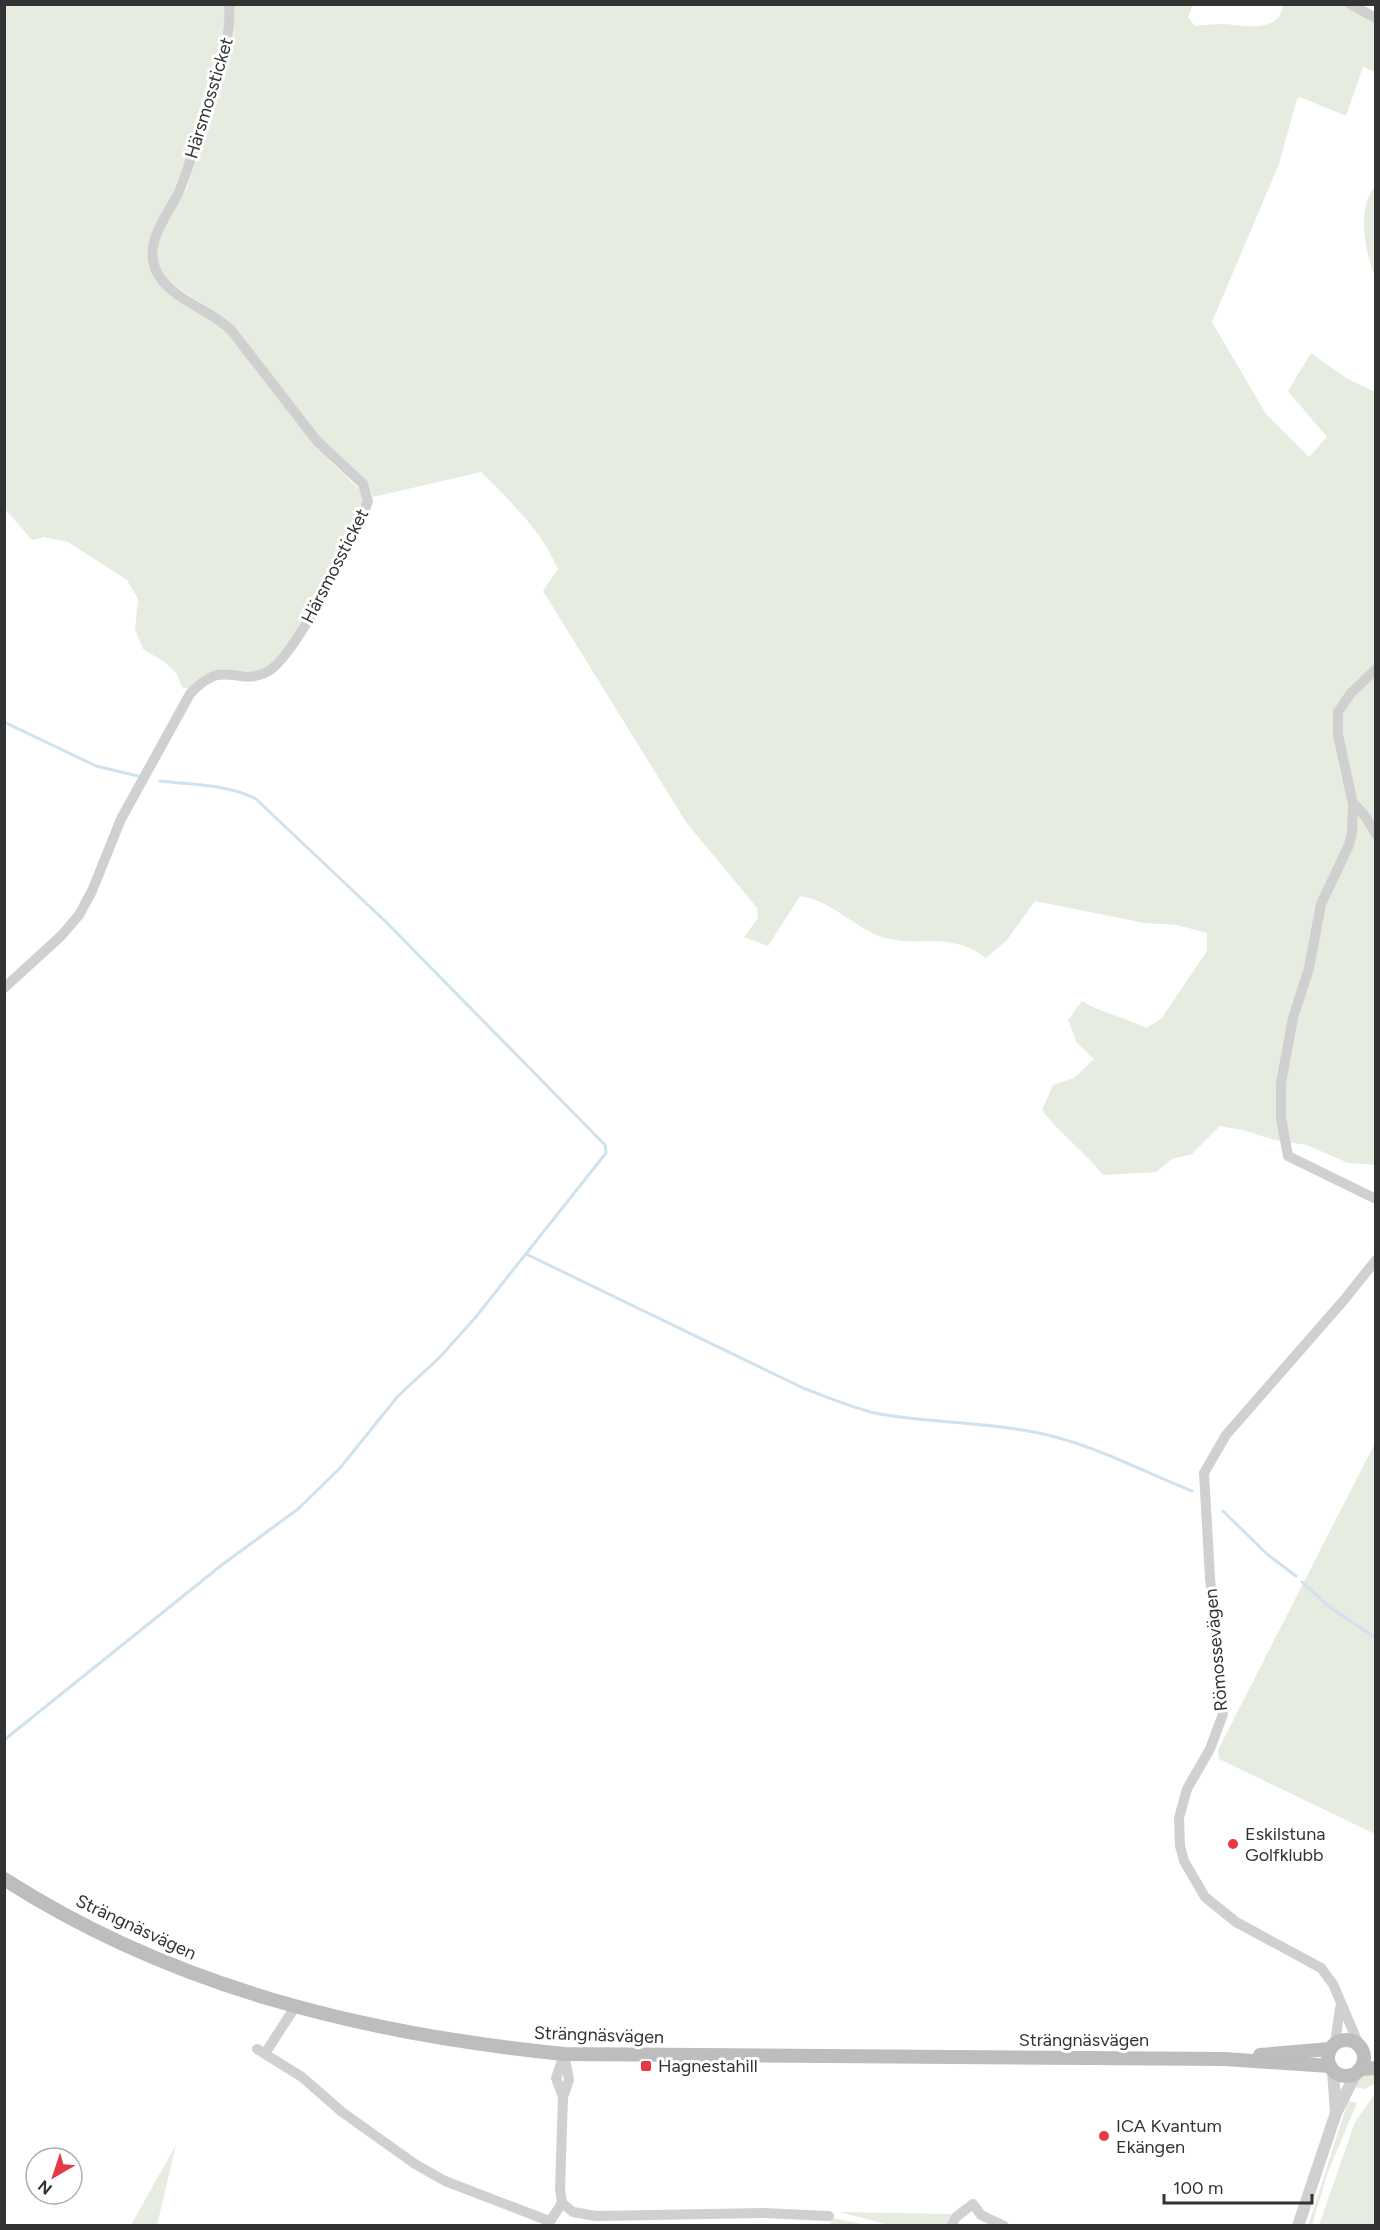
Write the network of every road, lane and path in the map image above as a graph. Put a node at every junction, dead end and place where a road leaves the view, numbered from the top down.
1 (229, 4) edge
2 (1350, 4) edge
3 (1376, 18) edge
4 (1376, 669) edge
5 (1353, 803) junction
6 (1376, 834) edge
7 (4, 988) edge
8 (1376, 1199) edge
9 (1376, 1260) edge
10 (4, 1879) edge
11 (1339, 2001) junction
12 (295, 2007) junction
13 (1333, 2046) junction
14 (1366, 2050) edge
15 (564, 2054) junction
16 (1224, 2059) junction
17 (1376, 2068) edge
18 (1332, 2069) junction
19 (1358, 2071) junction
20 (1336, 2113) junction
21 (562, 2203) junction
22 (829, 2216) dead end
23 (647, 2220) edge
24 (701, 2220) edge
25 (548, 2224) edge
26 (951, 2226) edge
27 (1004, 2226) edge
28 (1298, 2226) edge

1 - 7 street, Härsmossticket
2 - 3 street
4 - 5 street
5 - 6 street
5 - 8 street
9 - 11 street, Römossevägen
10 - 12 main road, Strängnäsvägen
11 - 13 street
11 - 14 street, Römossevägen
12 - 15 main road, Strängnäsvägen
12 - 25 street
13 - 14 main road
13 - 16 main road, Strängnäsvägen
13 - 18 main road
14 - 19 main road
15 - 16 main road, Strängnäsvägen
15 - 21 street
16 - 18 main road, Strängnäsvägen
17 - 19 main road
18 - 19 main road
18 - 20 street
19 - 20 street
20 - 28 street
21 - 23 street
21 - 25 street
22 - 24 street
23 - 24 street
26 - 27 street

